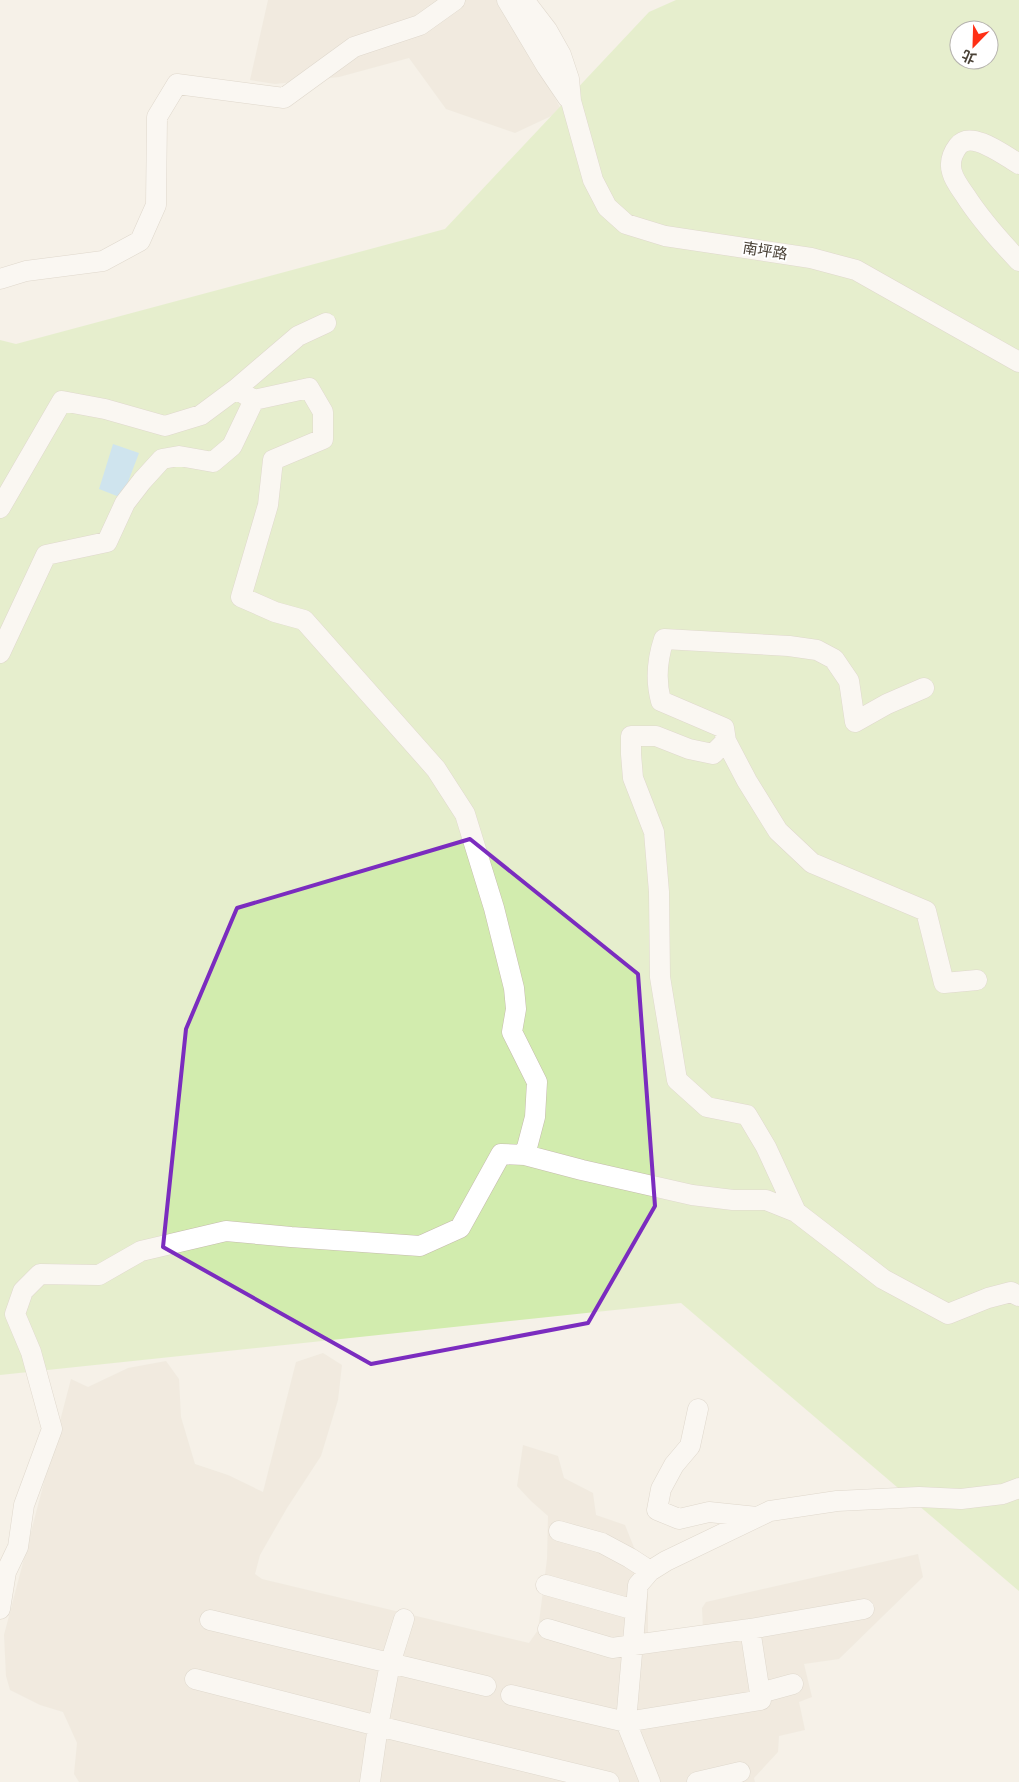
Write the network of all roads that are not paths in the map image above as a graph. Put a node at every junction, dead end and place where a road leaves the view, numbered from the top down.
1 (455, 0) edge
2 (507, 0) edge
3 (524, 0) edge
4 (570, 101) junction
5 (1019, 164) edge
6 (1019, 261) edge
7 (0, 278) edge
8 (326, 323) dead end
9 (1019, 362) edge
10 (236, 388) junction
11 (254, 400) junction
12 (0, 508) edge
13 (0, 653) edge
14 (924, 688) dead end
15 (726, 741) junction
16 (977, 980) dead end
17 (525, 1155) junction
18 (796, 1212) junction
19 (1019, 1296) edge
20 (698, 1408) dead end
21 (1019, 1488) edge
22 (757, 1517) junction
23 (559, 1531) dead end
24 (3, 1570) edge
25 (650, 1571) junction
26 (546, 1585) dead end
27 (0, 1609) edge
28 (864, 1609) dead end
29 (635, 1610) junction
30 (210, 1620) dead end
31 (404, 1620) dead end
32 (548, 1628) dead end
33 (750, 1629) junction
34 (632, 1645) junction
35 (390, 1664) junction
36 (194, 1679) dead end
37 (794, 1684) dead end
38 (486, 1686) dead end
39 (760, 1693) junction
40 (511, 1695) dead end
41 (626, 1722) junction
42 (378, 1726) junction
43 (740, 1772) dead end
44 (370, 1782) edge
45 (610, 1782) edge
46 (650, 1782) edge
47 (697, 1782) edge

1 - 7 street
2 - 4 street, 南坪路
3 - 4 street, 南坪路
4 - 9 street, 南坪路
5 - 6 street
8 - 10 street
10 - 11 street
10 - 12 street
11 - 13 street
11 - 17 street
14 - 15 street
15 - 16 street
15 - 18 street
17 - 18 street
17 - 24 street
18 - 19 street
20 - 22 street
21 - 22 street
22 - 25 street
23 - 25 street
24 - 27 street
25 - 29 street
26 - 29 street
28 - 33 street
29 - 34 street
30 - 35 street
31 - 35 street
32 - 34 street
33 - 34 street
33 - 39 street
34 - 41 street
35 - 38 street
35 - 42 street
36 - 42 street
37 - 39 street
39 - 41 street
40 - 41 street
41 - 46 street
42 - 44 street
42 - 45 street
43 - 47 street

